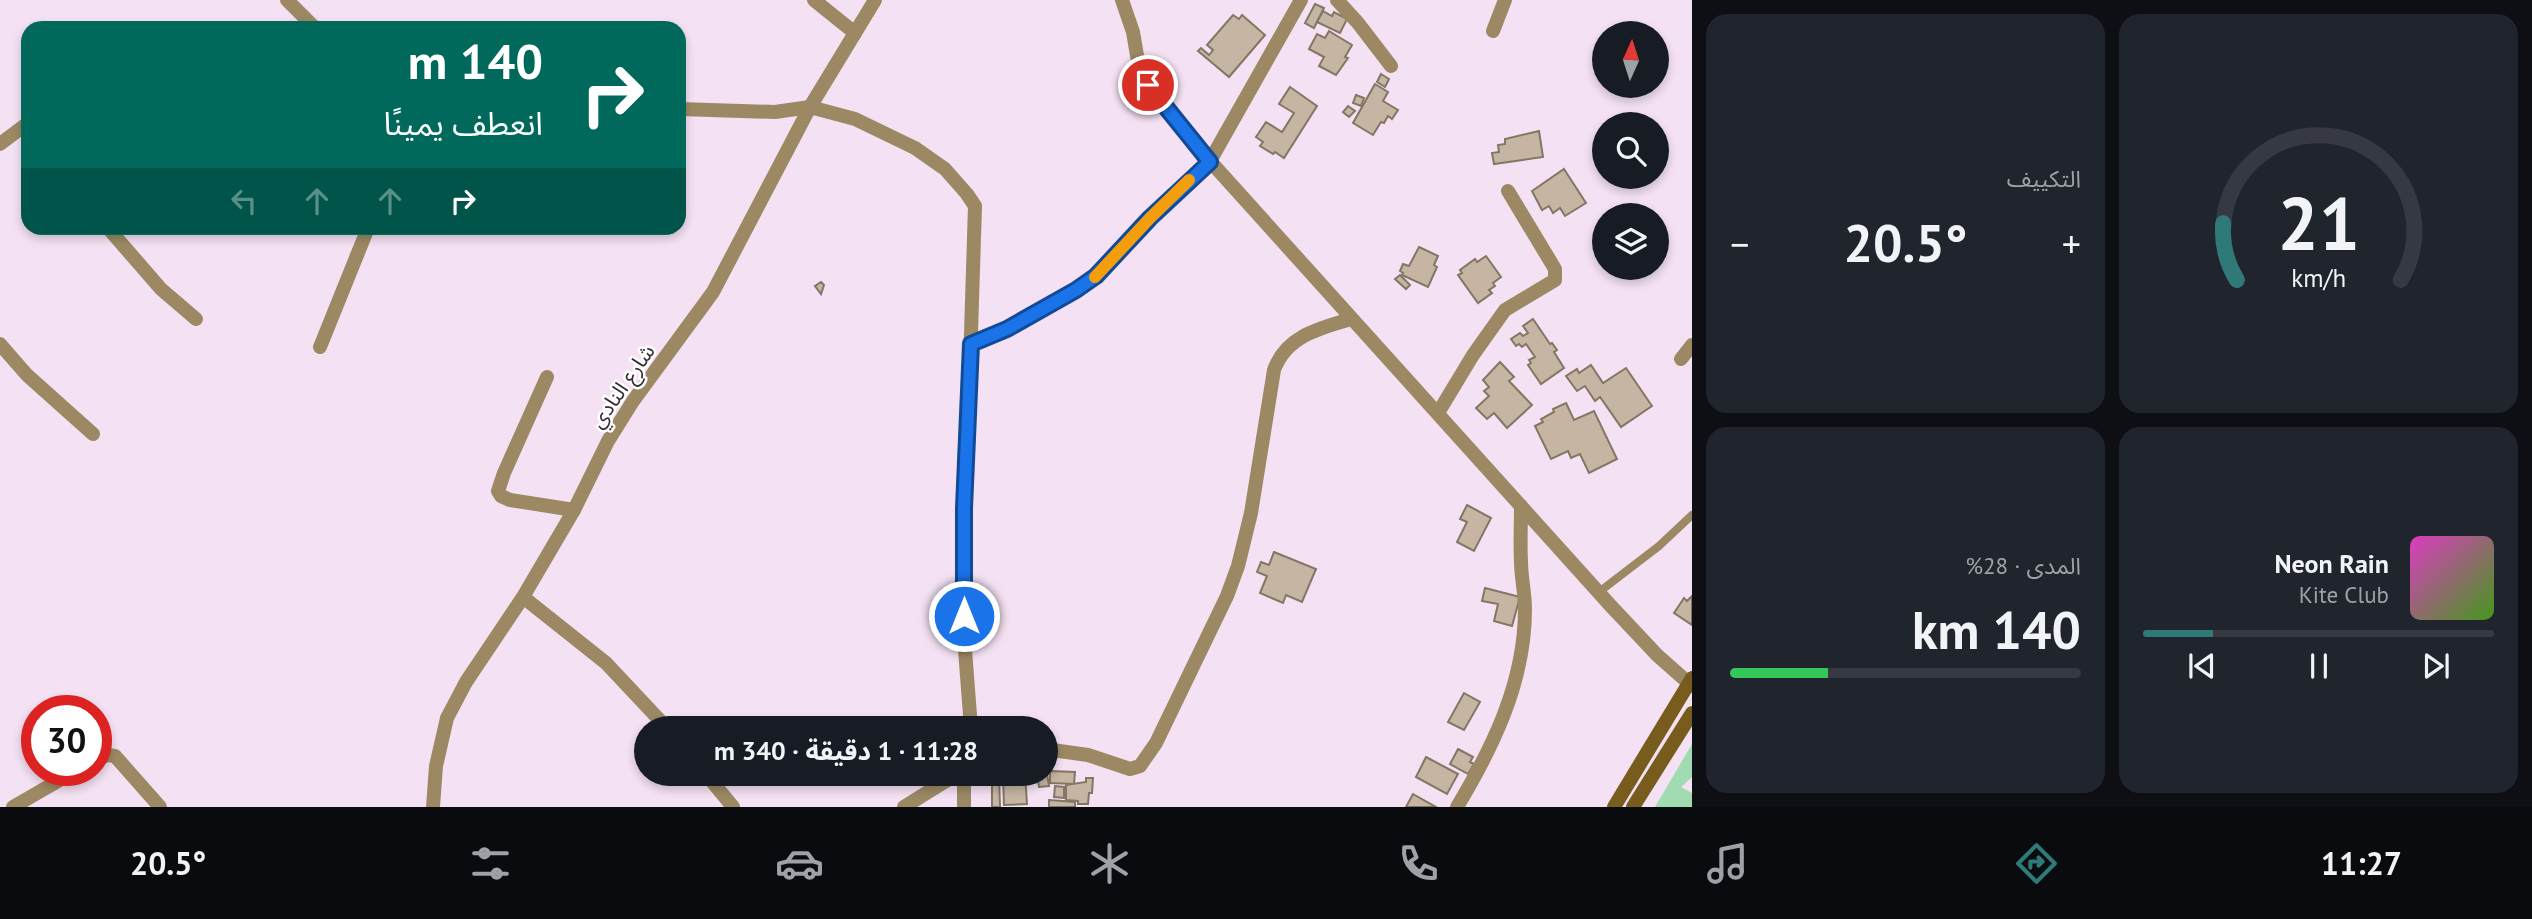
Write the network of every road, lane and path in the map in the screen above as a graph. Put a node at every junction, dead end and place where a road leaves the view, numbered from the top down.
1 (286, 0) edge
2 (814, 0) edge
3 (875, 0) edge
4 (1122, 0) edge
5 (1301, 0) edge
6 (1337, 0) edge
7 (1504, 0) edge
8 (308, 21) edge
9 (1493, 31) dead end
10 (855, 33) junction
11 (1391, 66) dead end
12 (810, 107) junction
13 (686, 108) edge
14 (21, 132) edge
15 (0, 144) edge
16 (1210, 162) junction
17 (1508, 191) dead end
18 (114, 235) edge
19 (365, 235) edge
20 (197, 319) dead end
21 (1351, 319) junction
22 (0, 344) edge
23 (971, 344) junction
24 (1692, 345) edge
25 (320, 347) dead end
26 (1681, 359) dead end
27 (547, 377) dead end
28 (1438, 413) junction
29 (93, 434) dead end
30 (1521, 506) junction
31 (574, 510) junction
32 (1692, 515) edge
33 (1599, 592) junction
34 (523, 597) junction
35 (1691, 683) edge
36 (1692, 713) edge
37 (656, 716) edge
38 (970, 716) edge
39 (1058, 750) edge
40 (112, 756) edge
41 (49, 786) edge
42 (716, 786) edge
43 (938, 786) edge
44 (964, 786) edge
45 (13, 807) edge
46 (160, 807) edge
47 (433, 807) edge
48 (733, 807) edge
49 (904, 807) edge
50 (964, 807) edge
51 (1457, 807) edge
52 (1614, 807) edge
53 (1633, 807) edge

1 - 8 street
2 - 10 street
3 - 10 street, شارع النادي
4 - 16 street
5 - 16 street
6 - 11 street
7 - 9 street
10 - 12 street, شارع النادي
12 - 13 street
12 - 23 street
12 - 31 street, شارع النادي
14 - 15 street
16 - 21 street
16 - 23 street
17 - 28 street
18 - 20 street
19 - 25 street
21 - 28 street
21 - 39 street
22 - 29 street
23 - 38 street
24 - 26 street
27 - 31 street
28 - 30 street
30 - 33 street
30 - 51 street
31 - 34 street, شارع النادي
32 - 33 lane
33 - 35 street
34 - 37 street
34 - 47 street, شارع النادي
35 - 52 street
36 - 53 street
40 - 46 street
41 - 45 street
42 - 48 street
43 - 49 street
44 - 50 street

